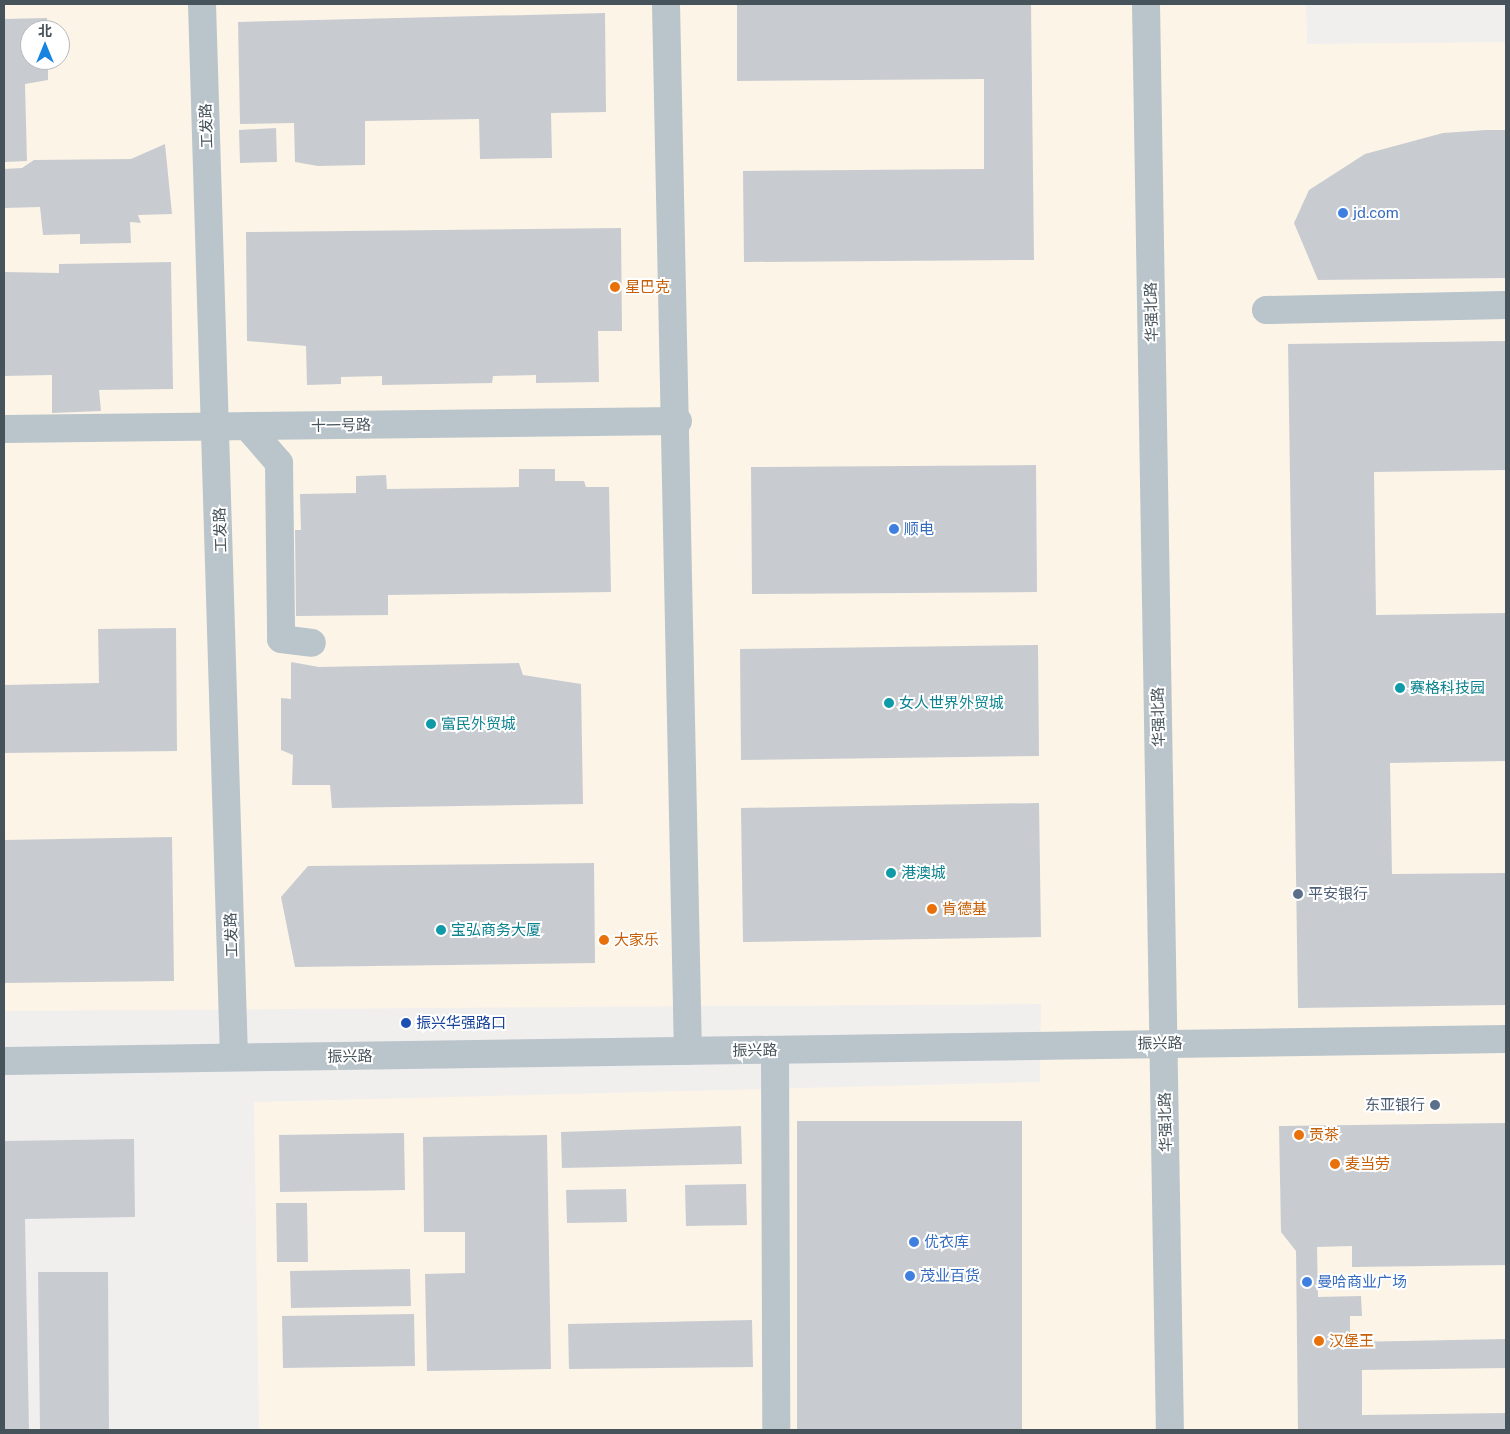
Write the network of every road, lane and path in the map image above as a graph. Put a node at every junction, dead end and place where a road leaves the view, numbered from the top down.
1 (202, 4) edge
2 (666, 4) edge
3 (1146, 4) edge
4 (1506, 305) edge
5 (1266, 310) dead end
6 (678, 421) junction
7 (218, 426) junction
8 (247, 426) junction
9 (4, 429) edge
10 (312, 643) dead end
11 (1506, 1039) edge
12 (1164, 1043) junction
13 (774, 1050) junction
14 (688, 1051) junction
15 (234, 1057) junction
16 (4, 1061) edge
17 (776, 1430) edge
18 (1170, 1430) edge

1 - 7 street, 工发路
2 - 6 street
3 - 12 street, 华强北路
4 - 5 street
6 - 8 street, 十一号路
6 - 14 street
7 - 8 street, 十一号路
7 - 9 street, 十一号路
7 - 15 street, 工发路
8 - 10 street
11 - 12 street, 振兴路
12 - 13 street, 振兴路
12 - 18 street, 华强北路
13 - 14 street, 振兴路
13 - 17 street
14 - 15 street, 振兴路
15 - 16 street, 振兴路

